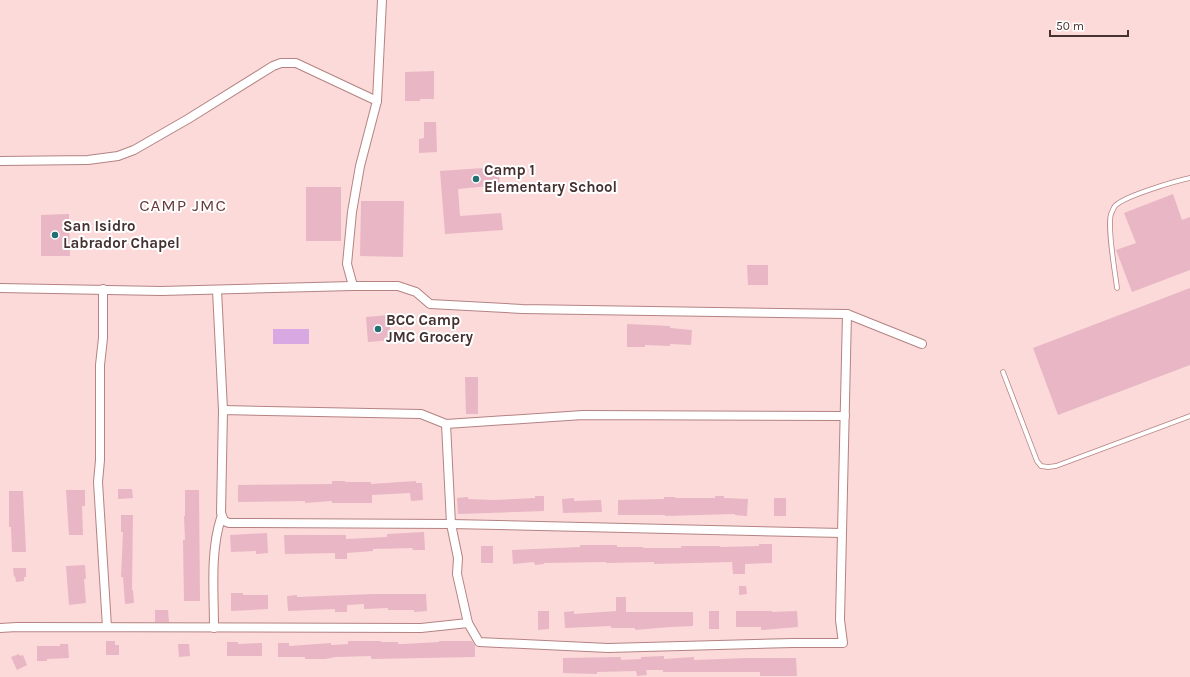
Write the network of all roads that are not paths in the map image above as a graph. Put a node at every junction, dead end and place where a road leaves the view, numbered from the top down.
1 (382, 0) edge
2 (377, 100) junction
3 (0, 161) edge
4 (1190, 178) edge
5 (353, 286) junction
6 (0, 288) edge
7 (1117, 288) dead end
8 (102, 290) junction
9 (218, 290) junction
10 (847, 314) junction
11 (922, 344) dead end
12 (1003, 372) dead end
13 (223, 410) junction
14 (845, 416) junction
15 (1190, 416) edge
16 (446, 424) junction
17 (222, 518) junction
18 (451, 524) junction
19 (842, 533) junction
20 (468, 623) junction
21 (107, 627) junction
22 (0, 628) edge
23 (214, 628) junction

1 - 2 street
2 - 3 street
2 - 5 street
4 - 7 lane
5 - 9 street
5 - 10 street
6 - 8 street
8 - 9 street
8 - 21 street
9 - 13 street
10 - 11 street
10 - 14 street
12 - 15 lane
13 - 16 street
13 - 17 street
14 - 16 street
14 - 19 street
16 - 18 street
17 - 18 street
17 - 23 street
18 - 19 street
18 - 20 street
19 - 20 street
20 - 23 street
21 - 22 street
21 - 23 street

